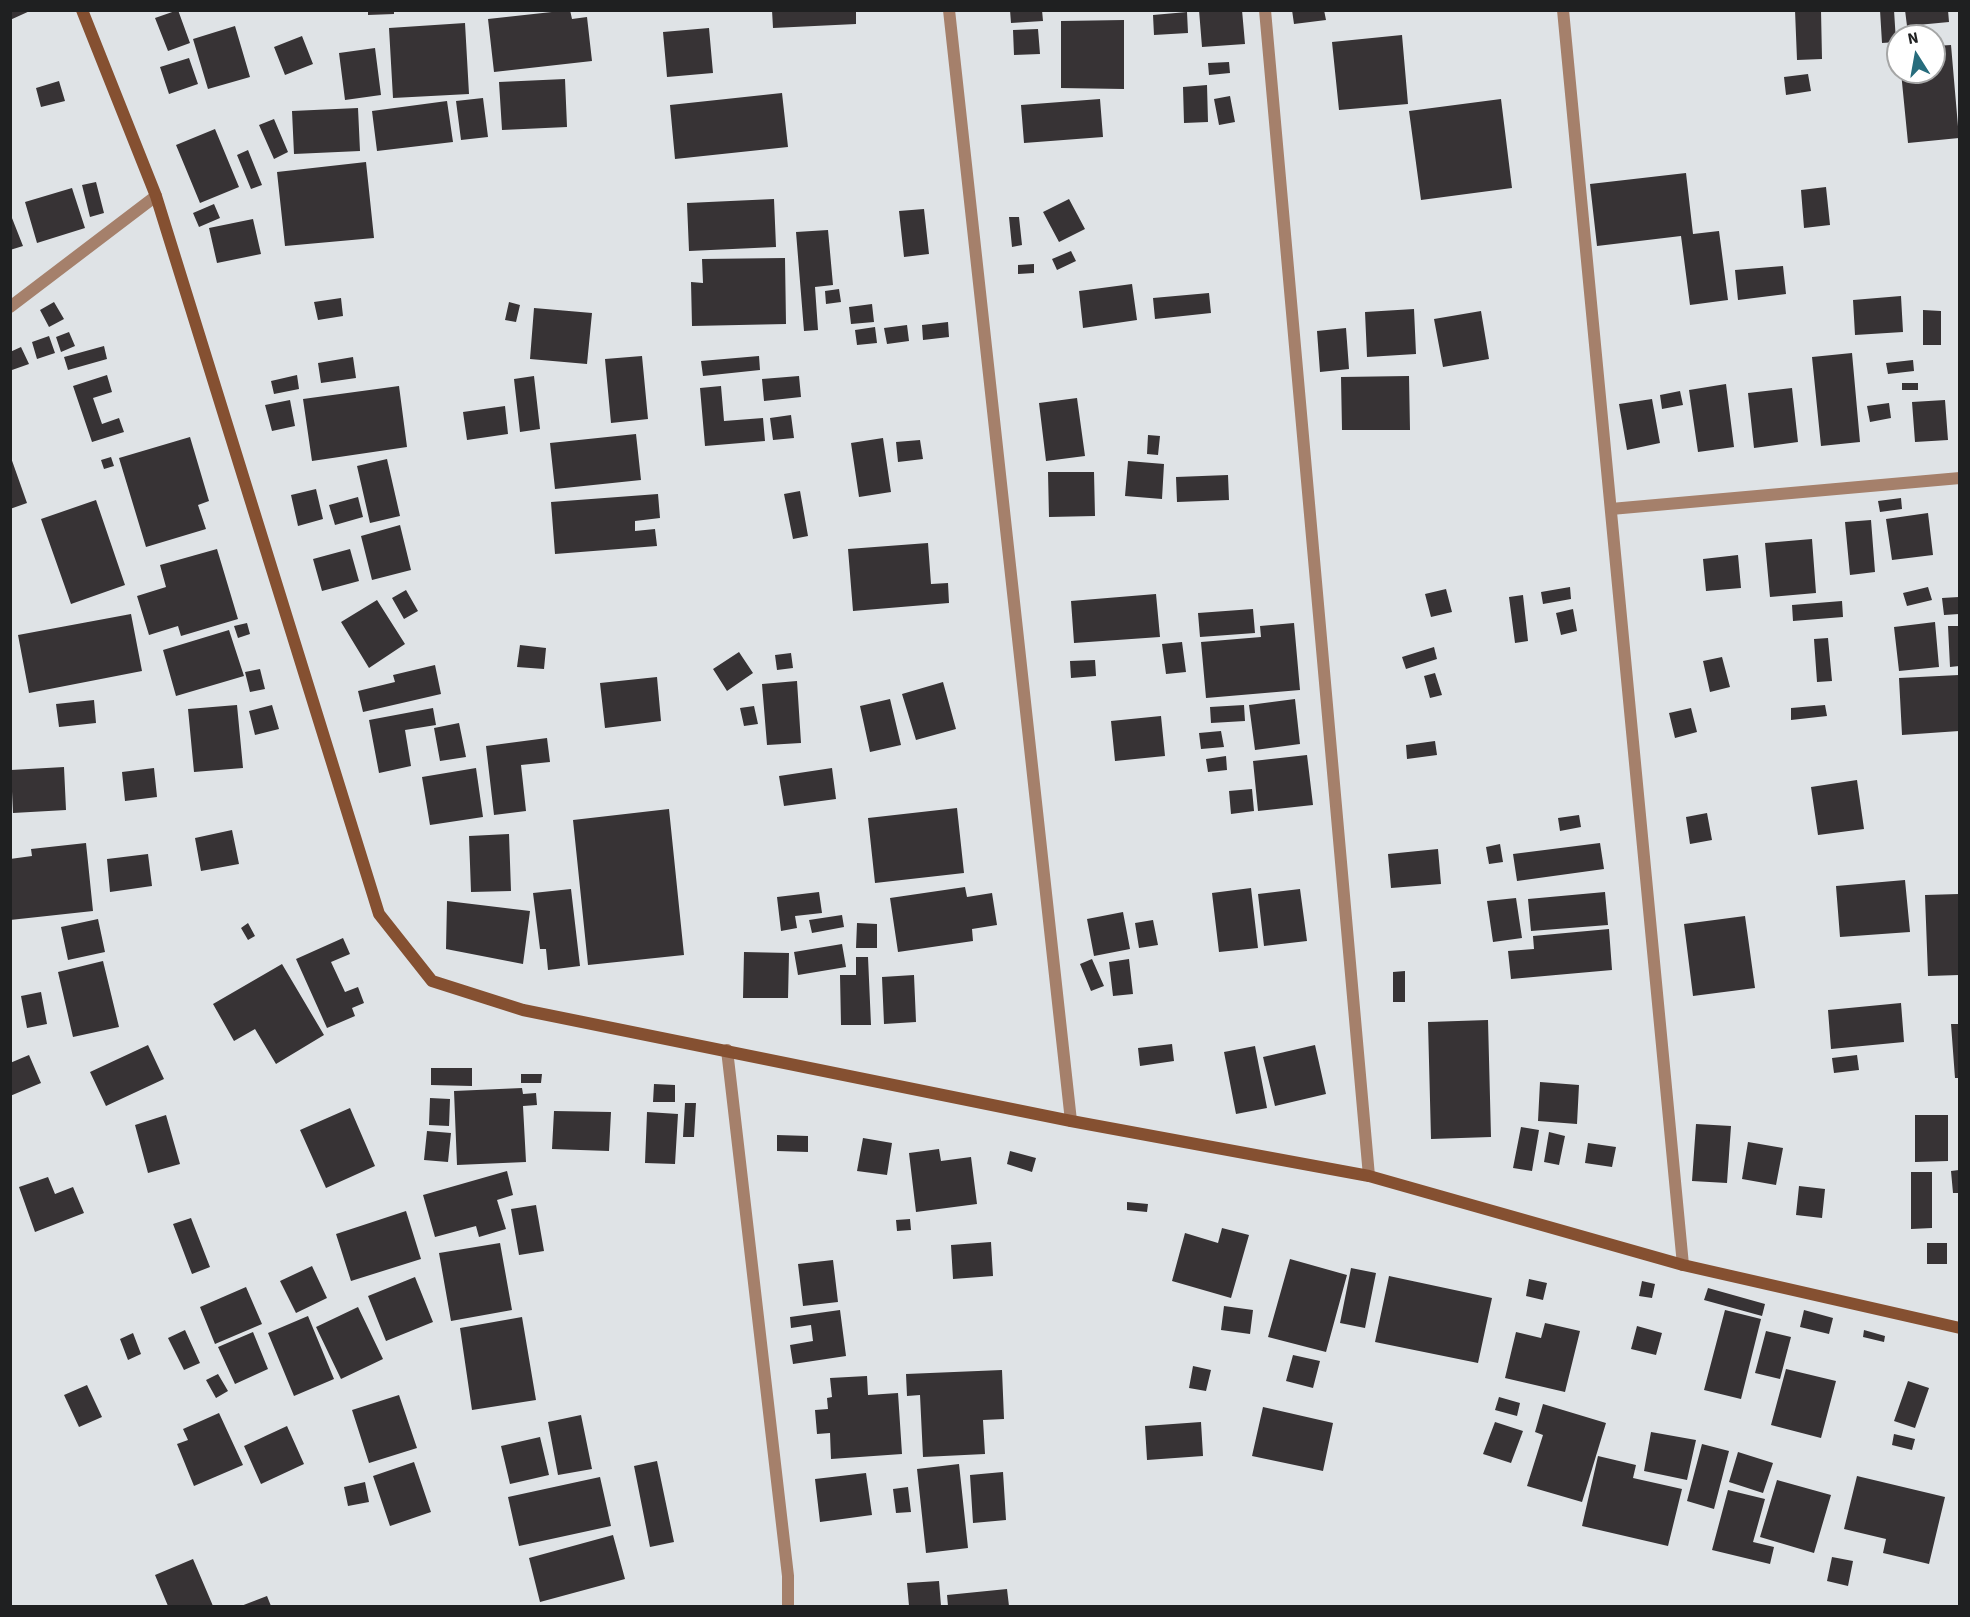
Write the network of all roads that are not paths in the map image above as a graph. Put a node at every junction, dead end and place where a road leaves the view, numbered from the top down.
1 (82, 10) edge
2 (948, 10) edge
3 (1265, 10) edge
4 (1563, 10) edge
5 (156, 196) junction
6 (10, 307) edge
7 (1959, 478) edge
8 (1611, 508) junction
9 (727, 1050) junction
10 (1071, 1121) junction
11 (1369, 1176) junction
12 (1683, 1265) junction
13 (1959, 1328) edge
14 (788, 1606) edge

1 - 5 street
2 - 10 street
3 - 11 street
4 - 8 street
5 - 6 street
5 - 9 street
7 - 8 street
8 - 12 street
9 - 10 street
9 - 14 street
10 - 11 street
11 - 12 street
12 - 13 street

